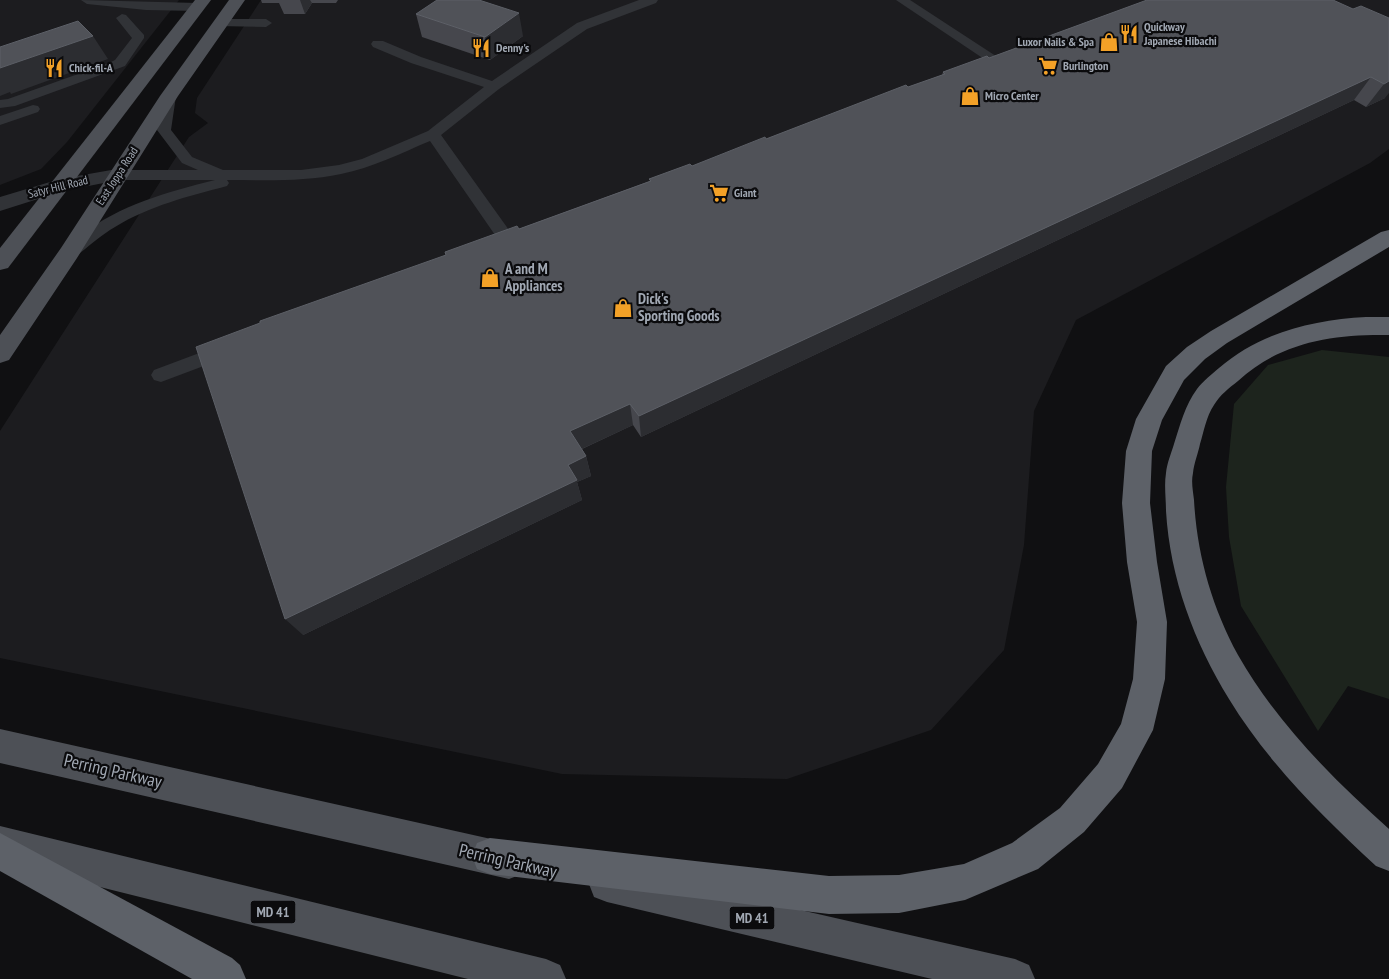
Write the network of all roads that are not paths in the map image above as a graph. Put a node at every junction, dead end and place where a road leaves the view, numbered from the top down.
1 (87, 0) edge
2 (237, 0) edge
3 (652, 0) edge
4 (902, 0) edge
5 (200, 4) edge
6 (122, 18) dead end
7 (221, 23) junction
8 (266, 23) dead end
9 (378, 44) dead end
10 (983, 68) edge
11 (494, 86) junction
12 (169, 96) junction
13 (58, 99) dead end
14 (0, 104) edge
15 (0, 121) edge
16 (432, 134) junction
17 (117, 175) junction
18 (223, 175) junction
19 (250, 175) junction
20 (60, 185) junction
21 (0, 204) edge
22 (1389, 237) edge
23 (527, 238) edge
24 (510, 244) junction
25 (493, 251) edge
26 (68, 253) junction
27 (0, 263) edge
28 (1389, 326) edge
29 (245, 343) edge
30 (0, 354) edge
31 (160, 375) dead end
32 (0, 746) edge
33 (0, 844) edge
34 (0, 851) edge
35 (1389, 853) edge
36 (490, 856) junction
37 (226, 979) edge
38 (546, 979) edge
39 (1015, 979) edge

1 - 5 lane
2 - 7 main road, East Joppa Road
3 - 11 lane
4 - 10 lane
5 - 20 main road
6 - 14 lane
7 - 8 lane
7 - 12 main road, East Joppa Road
9 - 11 lane
11 - 16 lane
12 - 17 main road, East Joppa Road
12 - 18 lane
13 - 15 lane
16 - 19 lane
16 - 24 lane
17 - 18 lane
17 - 20 street, Satyr Hill Road
17 - 26 main road, East Joppa Road
18 - 19 lane
19 - 26 lane
20 - 21 street, Satyr Hill Road
20 - 27 main road
22 - 36 highway
23 - 24 lane
24 - 25 lane
26 - 30 main road, East Joppa Road
28 - 35 highway
29 - 31 lane
32 - 36 main road, Perring Parkway / MD 41
33 - 38 main road, MD 41
34 - 37 highway
36 - 39 main road, Perring Parkway / MD 41

